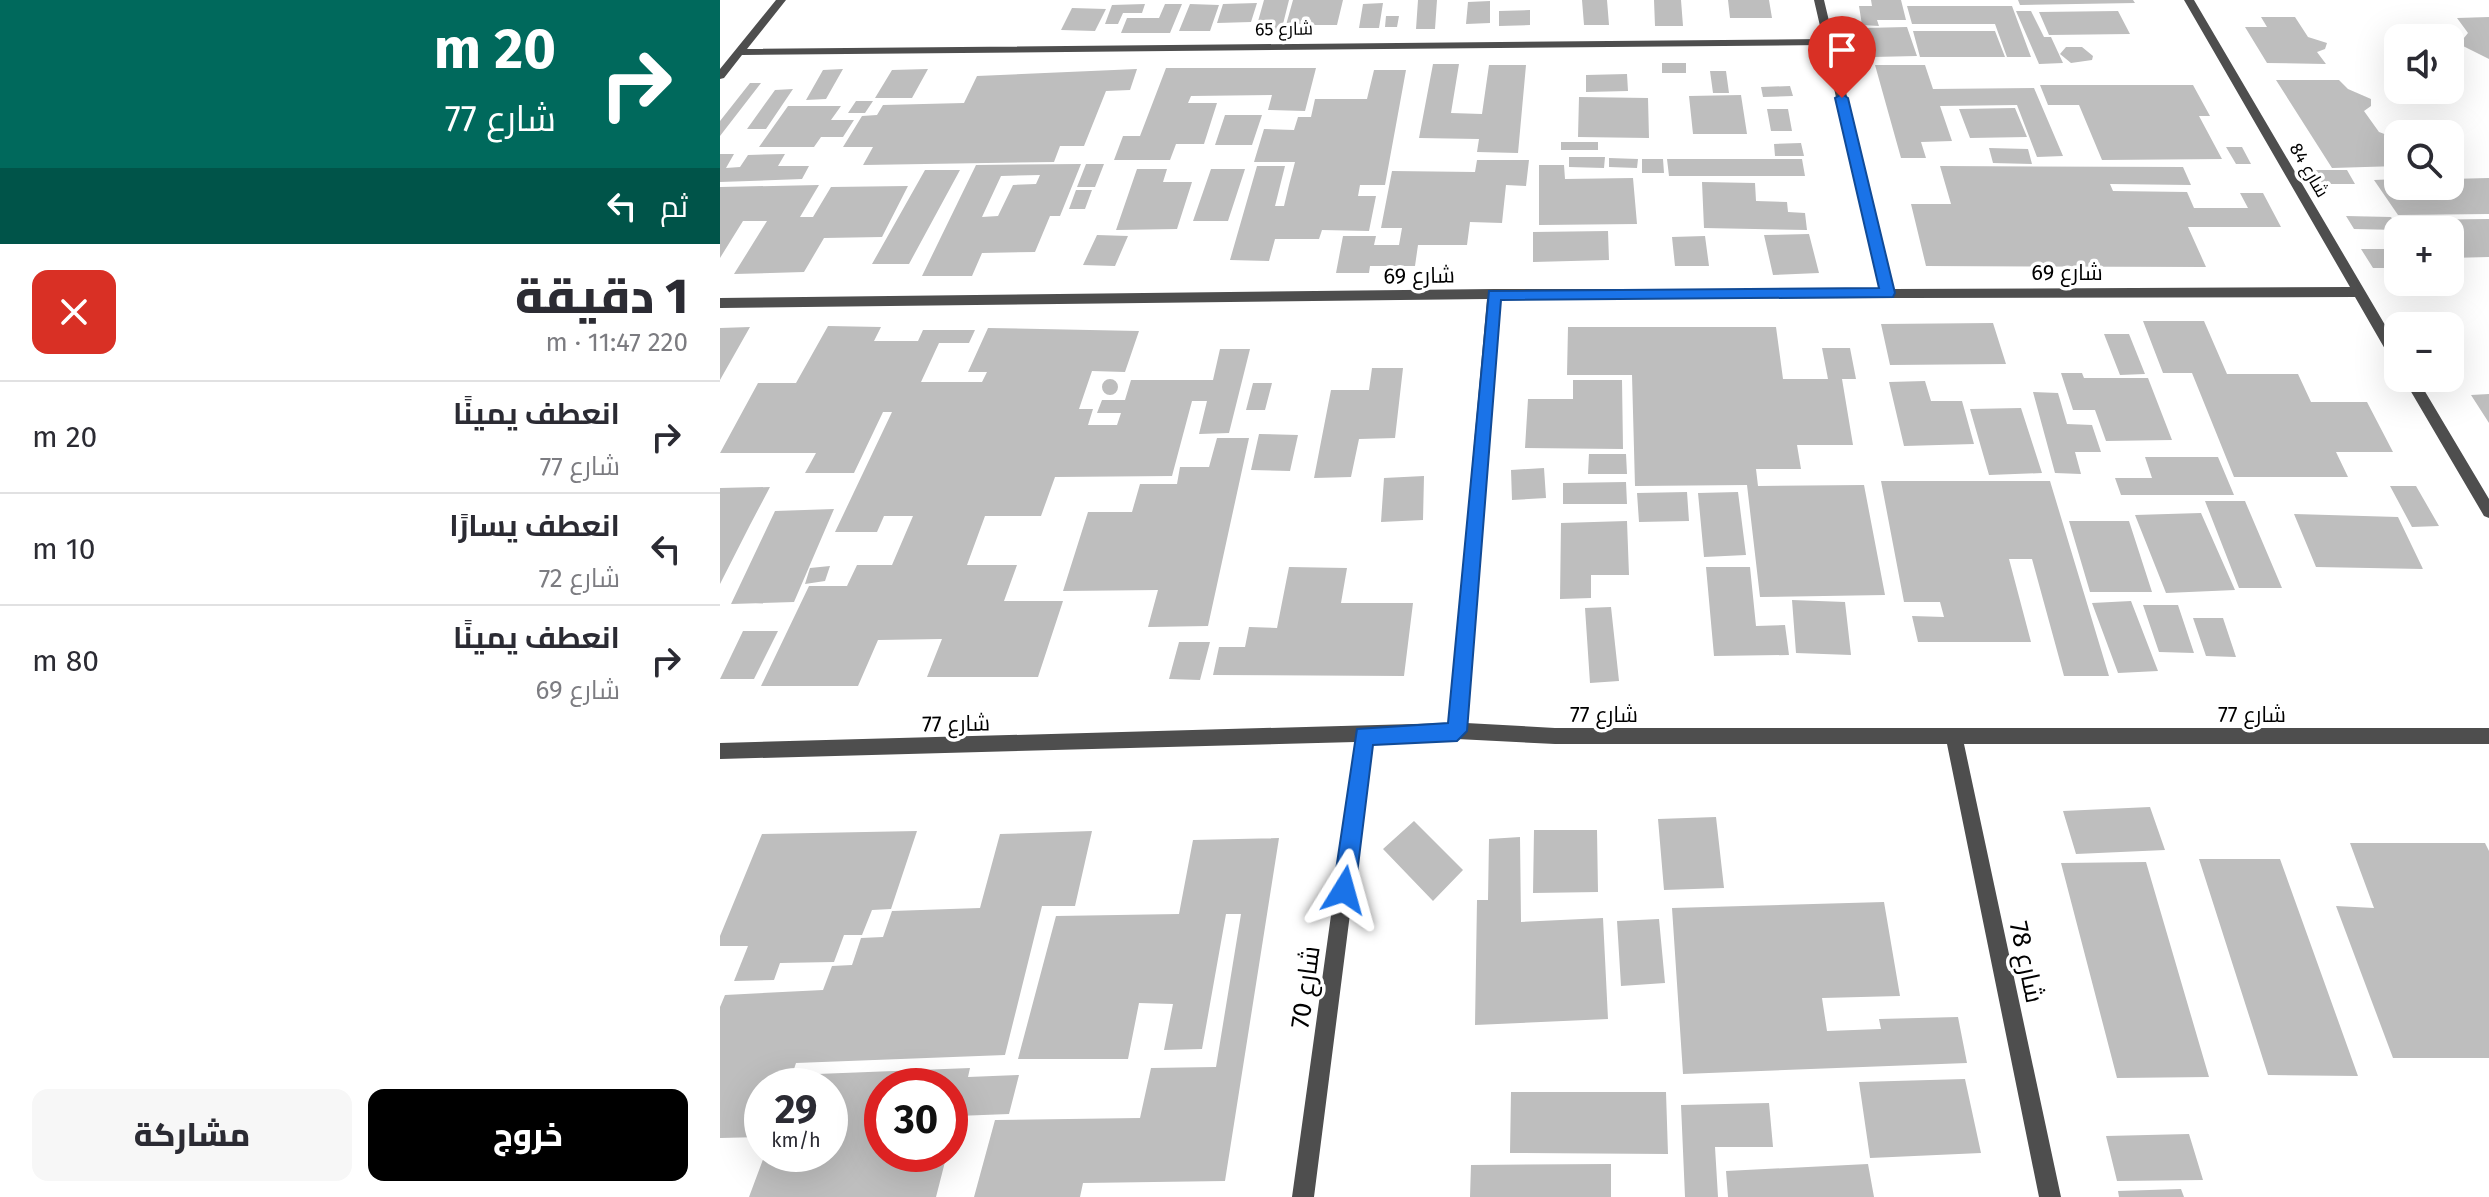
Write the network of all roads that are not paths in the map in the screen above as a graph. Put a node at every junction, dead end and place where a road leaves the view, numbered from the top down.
1 (781, 0) edge
2 (1819, 0) edge
3 (2189, 0) edge
4 (1829, 42) junction
5 (739, 52) junction
6 (720, 76) edge
7 (2358, 292) junction
8 (1888, 293) junction
9 (1494, 294) junction
10 (720, 303) edge
11 (2384, 336) edge
12 (2418, 392) edge
13 (2489, 512) edge
14 (1457, 731) junction
15 (1364, 736) junction
16 (2489, 736) edge
17 (1954, 737) junction
18 (720, 751) edge
19 (1303, 1197) edge
20 (2050, 1197) edge

1 - 5 street
2 - 4 street
3 - 7 street, شارع 84
4 - 5 street, شارع 65
4 - 8 street
5 - 6 street
7 - 8 street, شارع 69
7 - 11 street, شارع 84
8 - 9 street, شارع 69
9 - 10 street, شارع 69
9 - 14 street
12 - 13 street
14 - 15 street, شارع 77
14 - 17 street, شارع 77
15 - 18 street, شارع 77
15 - 19 street, شارع 70
16 - 17 street, شارع 77
17 - 20 street, شارع 78

